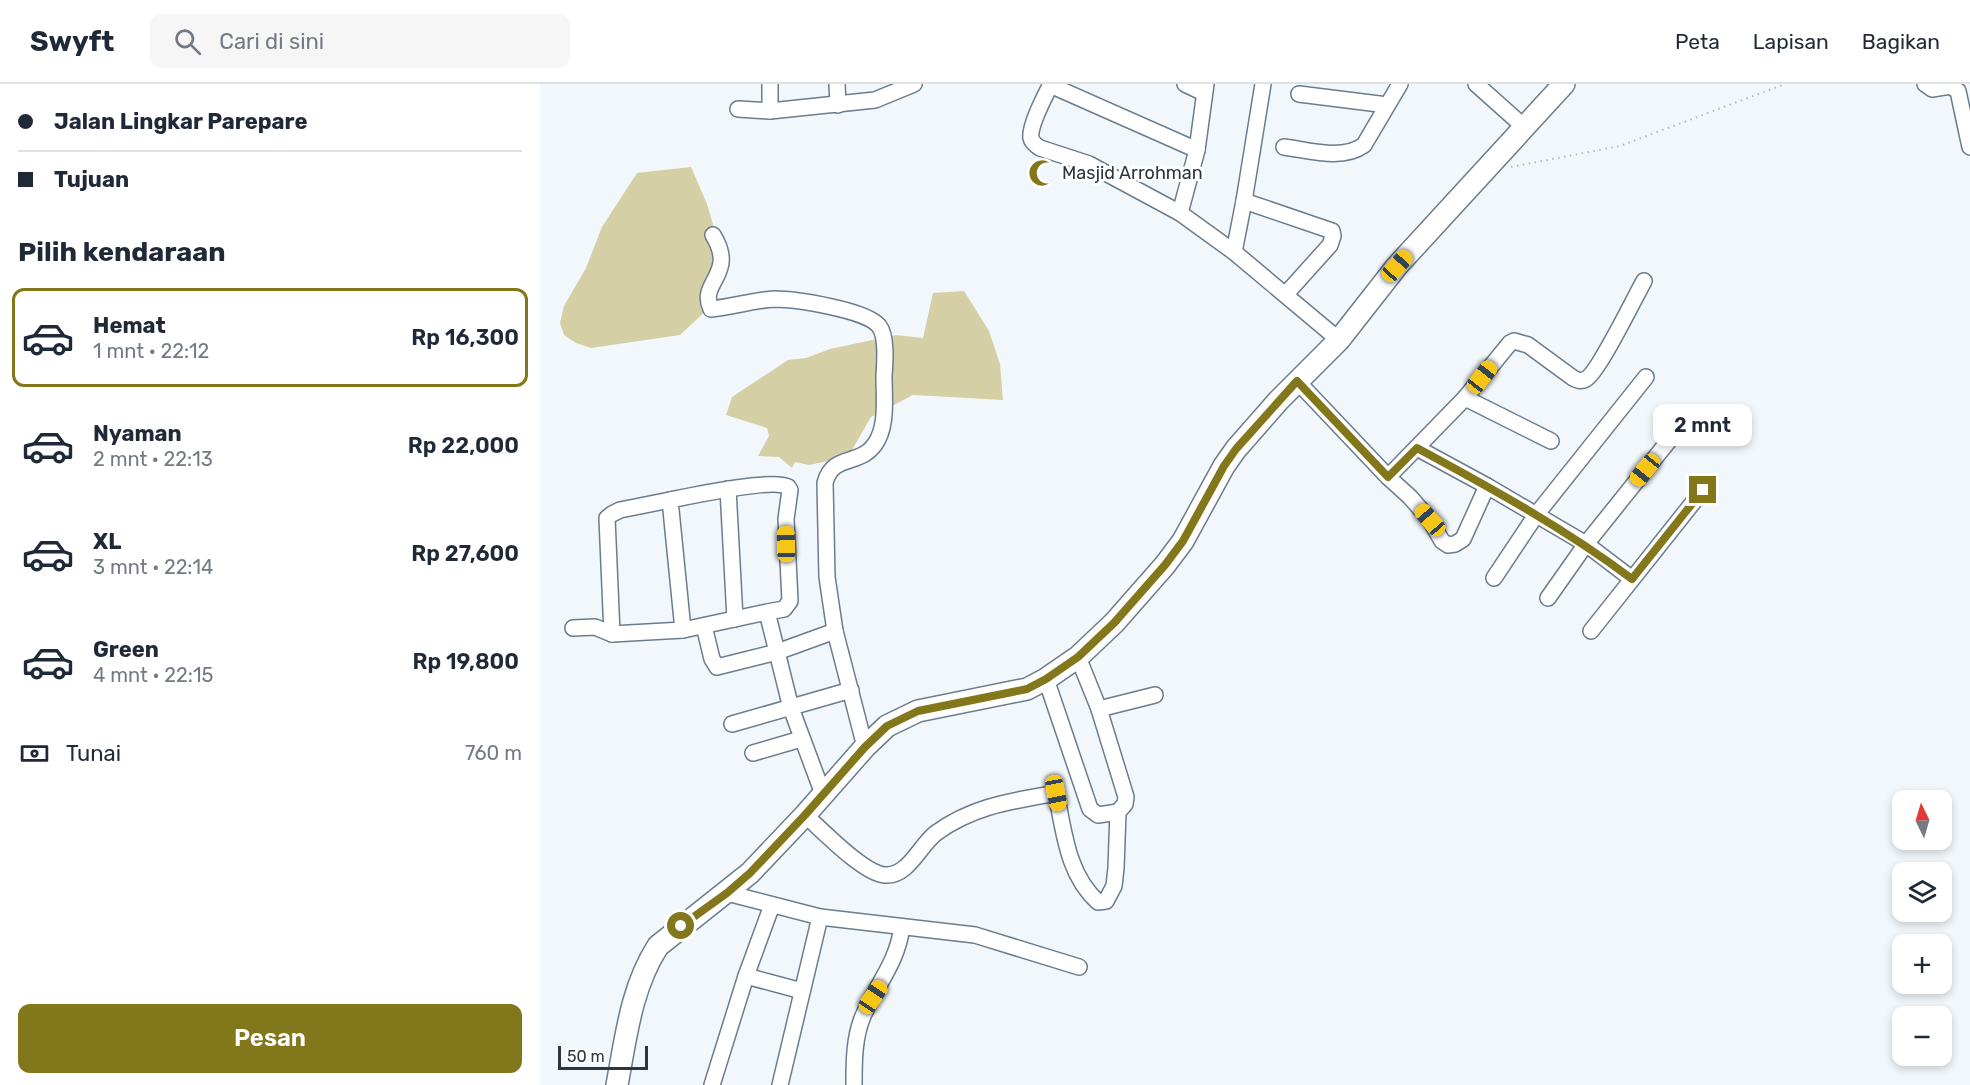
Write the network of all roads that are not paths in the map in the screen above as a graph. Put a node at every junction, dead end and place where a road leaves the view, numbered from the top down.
1 (770, 84) edge
2 (837, 84) edge
3 (1050, 84) edge
4 (1185, 84) edge
5 (1263, 84) edge
6 (1400, 84) edge
7 (1476, 84) edge
8 (1564, 84) edge
9 (1925, 84) edge
10 (908, 86) edge
11 (1205, 88) edge
12 (1299, 94) dead end
13 (838, 105) junction
14 (1387, 105) junction
15 (738, 109) dead end
16 (770, 111) junction
17 (1523, 126) junction
18 (1284, 147) dead end
19 (1970, 147) edge
20 (1197, 150) junction
21 (1244, 201) junction
22 (1180, 213) junction
23 (714, 235) dead end
24 (1234, 252) junction
25 (1644, 281) dead end
26 (1286, 294) junction
27 (1339, 340) junction
28 (1646, 376) dead end
29 (1297, 381) junction
30 (1465, 398) junction
31 (1675, 433) dead end
32 (1551, 441) dead end
33 (1417, 448) junction
34 (1388, 477) junction
35 (1487, 486) junction
36 (728, 489) junction
37 (1703, 490) dead end
38 (670, 500) junction
39 (1536, 515) junction
40 (1586, 544) junction
41 (1494, 578) dead end
42 (1632, 579) junction
43 (1548, 598) dead end
44 (767, 612) junction
45 (735, 619) junction
46 (704, 626) junction
47 (573, 628) dead end
48 (683, 630) junction
49 (835, 631) junction
50 (1591, 631) dead end
51 (612, 634) junction
52 (777, 652) junction
53 (1078, 657) junction
54 (1046, 679) junction
55 (851, 690) junction
56 (1155, 695) dead end
57 (791, 708) junction
58 (1099, 709) junction
59 (732, 723) dead end
60 (801, 739) junction
61 (865, 747) junction
62 (753, 753) dead end
63 (1082, 782) junction
64 (1056, 793) junction
65 (823, 794) junction
66 (1118, 812) junction
67 (805, 815) junction
68 (727, 893) junction
69 (772, 905) junction
70 (820, 916) junction
71 (902, 927) junction
72 (1079, 967) dead end
73 (746, 976) junction
74 (802, 990) junction
75 (617, 1085) edge
76 (712, 1085) edge
77 (780, 1085) edge
78 (854, 1085) edge

1 - 16 street
2 - 13 street
3 - 20 street
3 - 22 street
4 - 11 street
5 - 21 street
6 - 14 street
7 - 17 street
8 - 17 highway
9 - 19 street
10 - 13 street
11 - 20 street
12 - 14 street
13 - 16 street
14 - 18 street
15 - 16 street
17 - 27 highway
20 - 22 street
21 - 24 street
21 - 26 street
22 - 24 street
23 - 49 street
24 - 26 street
25 - 30 street
26 - 27 street
27 - 29 highway
28 - 39 street
29 - 34 street
29 - 53 highway
30 - 32 street
30 - 33 street
31 - 40 street
33 - 34 street
33 - 35 street
34 - 35 street
35 - 39 street
36 - 38 street
36 - 44 street
36 - 45 street
37 - 42 street
38 - 48 street
38 - 51 street
39 - 40 street
39 - 41 street
40 - 42 street
40 - 43 street
42 - 50 street
44 - 45 street
44 - 52 street
45 - 46 street
46 - 48 street
46 - 52 street
47 - 51 street
48 - 51 street
49 - 52 street
49 - 55 street
52 - 57 street
53 - 54 highway
53 - 58 street
54 - 61 highway
54 - 63 street
55 - 57 street
55 - 61 street
56 - 58 street
57 - 59 street
57 - 60 street
58 - 66 street
60 - 62 street
60 - 65 street
61 - 65 highway
63 - 64 street
63 - 66 street
64 - 66 street
64 - 67 street
65 - 67 highway
67 - 68 highway
68 - 69 street
68 - 75 highway
69 - 70 street
69 - 73 street
70 - 71 street
70 - 74 street
71 - 72 street
71 - 78 street
73 - 74 street
73 - 76 street
74 - 77 street

